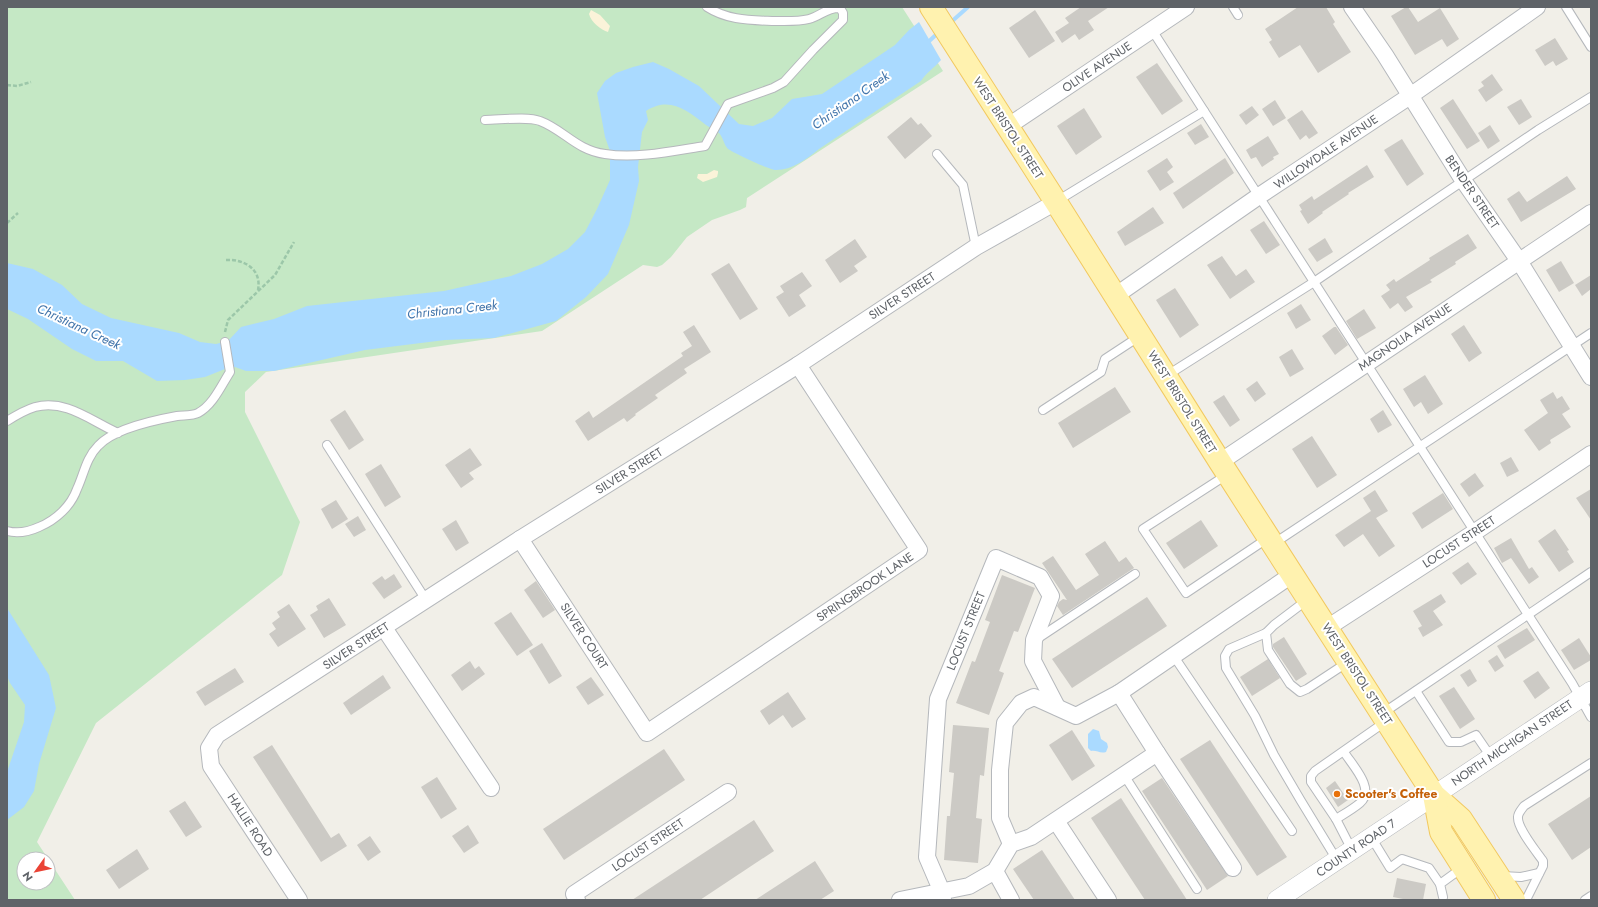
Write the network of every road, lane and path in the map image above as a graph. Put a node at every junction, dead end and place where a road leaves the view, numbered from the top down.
1 (707, 7) edge
2 (931, 7) edge
3 (1186, 7) edge
4 (1233, 7) edge
5 (1537, 7) edge
6 (1566, 7) edge
7 (1357, 9) edge
8 (1238, 14) dead end
9 (1152, 30) junction
10 (1591, 47) edge
11 (31, 82) dead end
12 (7, 85) edge
13 (1410, 96) junction
14 (1591, 97) edge
15 (1204, 111) junction
16 (485, 120) dead end
17 (1007, 127) junction
18 (937, 154) dead end
19 (1463, 180) junction
20 (1259, 196) junction
21 (1056, 202) junction
22 (18, 213) dead end
23 (1591, 213) edge
24 (7, 223) edge
25 (294, 242) dead end
26 (976, 247) junction
27 (226, 260) dead end
28 (1519, 261) junction
29 (1314, 282) junction
30 (258, 290) junction
31 (1115, 296) junction
32 (1591, 333) edge
33 (1140, 336) junction
34 (225, 342) joint
35 (1571, 346) junction
36 (1366, 363) junction
37 (798, 364) junction
38 (1165, 376) junction
39 (1591, 377) edge
40 (1043, 410) dead end
41 (7, 421) edge
42 (118, 433) junction
43 (327, 445) dead end
44 (1420, 447) junction
45 (1591, 454) edge
46 (1224, 468) junction
47 (7, 530) edge
48 (1475, 532) junction
49 (520, 539) junction
50 (1271, 541) junction
51 (1591, 572) edge
52 (1135, 574) dead end
53 (1293, 574) junction
54 (1309, 599) junction
55 (426, 600) junction
56 (1528, 614) junction
57 (384, 628) junction
58 (1327, 628) junction
59 (1266, 632) junction
60 (1034, 640) junction
61 (1174, 655) junction
62 (1349, 662) junction
63 (1416, 691) junction
64 (1118, 693) junction
65 (1586, 695) edge
66 (1057, 707) junction
67 (1591, 717) edge
68 (1384, 718) junction
69 (647, 733) joint
70 (209, 748) joint
71 (1344, 752) junction
72 (1157, 753) junction
73 (1491, 757) junction
74 (1591, 763) edge
75 (1124, 775) junction
76 (491, 788) dead end
77 (728, 792) dead end
78 (1434, 795) junction
79 (1336, 819) junction
80 (1056, 821) junction
81 (1292, 831) dead end
82 (1371, 838) junction
83 (1011, 844) junction
84 (1345, 855) junction
85 (1463, 867) junction
86 (1233, 868) dead end
87 (995, 871) junction
88 (1539, 873) junction
89 (1498, 875) junction
90 (1440, 884) junction
91 (1197, 889) dead end
92 (942, 896) edge
93 (1591, 896) edge
94 (1443, 899) edge
95 (299, 900) edge
96 (577, 900) edge
97 (900, 900) edge
98 (1012, 900) edge
99 (1108, 900) edge
100 (1277, 900) edge
101 (1484, 900) edge
102 (1514, 900) edge
103 (1526, 900) edge
104 (1585, 900) edge

1 - 16 lane
2 - 17 main road, WEST BRISTOL STREET
3 - 9 street, OLIVE AVENUE
4 - 8 lane
5 - 13 street, WILLOWDALE AVENUE
6 - 10 lane
7 - 13 street, BENDER STREET
9 - 15 lane
9 - 17 street, OLIVE AVENUE
11 - 12 path
13 - 19 street, BENDER STREET
13 - 20 street, WILLOWDALE AVENUE
14 - 19 lane
15 - 20 lane
15 - 21 lane
17 - 21 main road, WEST BRISTOL STREET
18 - 26 lane
19 - 28 street, BENDER STREET
19 - 29 lane
20 - 29 lane
20 - 31 street, WILLOWDALE AVENUE
21 - 26 street, SILVER STREET
21 - 31 main road, WEST BRISTOL STREET
22 - 24 path
23 - 28 street, MAGNOLIA AVENUE
25 - 30 path
26 - 37 street, SILVER STREET
27 - 30 path
28 - 35 street, BENDER STREET
28 - 36 street, MAGNOLIA AVENUE
29 - 36 lane
29 - 38 lane
30 - 34 path
31 - 33 main road, WEST BRISTOL STREET
32 - 35 lane
33 - 38 main road, WEST BRISTOL STREET
33 - 40 lane
34 - 42 lane
35 - 39 street, BENDER STREET
35 - 44 lane
36 - 44 lane
36 - 46 street, MAGNOLIA AVENUE
37 - 49 street, SILVER STREET
37 - 69 street, SPRINGBROOK LANE
38 - 46 main road, WEST BRISTOL STREET
41 - 42 lane
42 - 47 lane
43 - 55 lane
44 - 48 lane
44 - 50 lane
45 - 48 street, LOCUST STREET
46 - 50 main road, WEST BRISTOL STREET
46 - 50 lane
48 - 56 lane
48 - 58 street, LOCUST STREET
49 - 55 street, SILVER STREET
49 - 69 street, SILVER COURT
50 - 53 main road, WEST BRISTOL STREET
51 - 56 lane
52 - 60 lane
53 - 54 main road, WEST BRISTOL STREET
53 - 61 street
54 - 58 main road, WEST BRISTOL STREET
54 - 59 lane
55 - 57 street, SILVER STREET
56 - 63 lane
56 - 65 lane
57 - 70 street, SILVER STREET
57 - 76 street
58 - 62 main road, WEST BRISTOL STREET
59 - 62 lane
59 - 84 lane
60 - 66 street, LOCUST STREET
60 - 92 street, LOCUST STREET
61 - 64 street
61 - 81 lane
62 - 68 main road, WEST BRISTOL STREET
63 - 68 lane
63 - 73 lane
64 - 66 street
64 - 72 street
65 - 67 lane
65 - 73 street, NORTH MICHIGAN STREET
66 - 83 street
68 - 71 lane
68 - 78 main road, WEST BRISTOL STREET
70 - 95 street, HALLIE ROAD
71 - 79 lane
71 - 79 lane
72 - 75 street
72 - 86 street
73 - 78 street, NORTH MICHIGAN STREET
74 - 88 lane
75 - 80 street
75 - 91 lane
77 - 96 street, LOCUST STREET
78 - 82 street, COUNTY ROAD 7
78 - 85 main road, WEST BRISTOL STREET
78 - 89 main road, WEST BRISTOL STREET
79 - 84 lane
80 - 83 street
80 - 99 street
82 - 84 street, COUNTY ROAD 7
82 - 90 lane
83 - 87 street
84 - 100 street, COUNTY ROAD 7
85 - 90 lane
85 - 101 main road, WEST BRISTOL STREET
87 - 92 street
87 - 98 street
88 - 89 lane
88 - 103 lane
89 - 102 main road, WEST BRISTOL STREET
90 - 94 lane
92 - 97 street
93 - 104 lane

